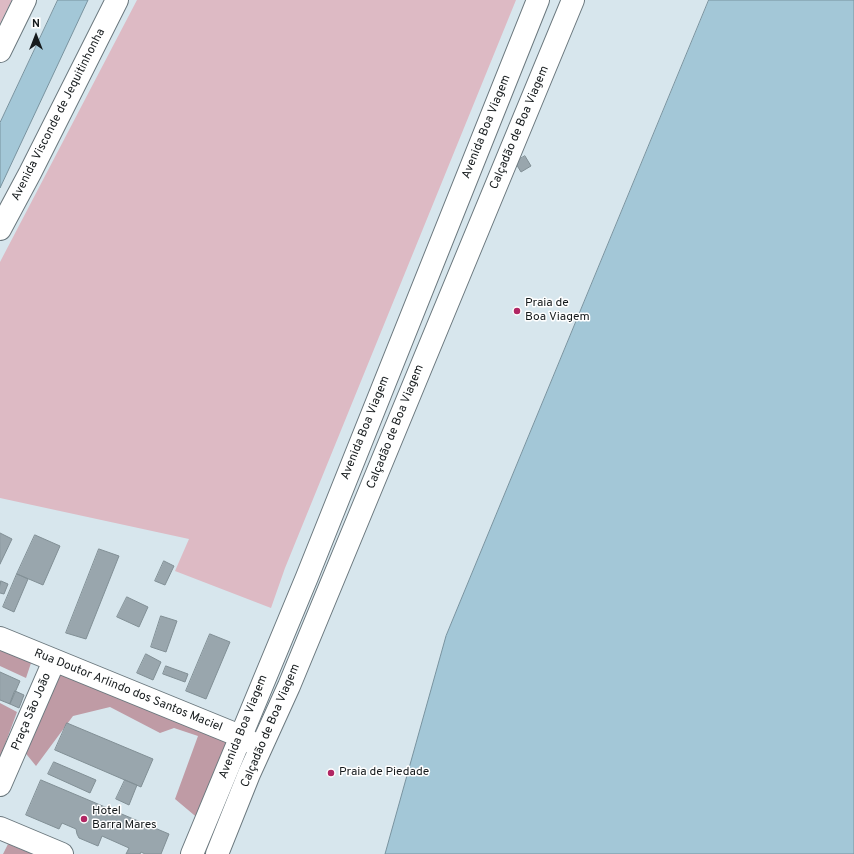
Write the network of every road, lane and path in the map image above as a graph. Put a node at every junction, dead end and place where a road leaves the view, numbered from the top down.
1 (25, 0) edge
2 (117, 0) edge
3 (538, 0) edge
4 (573, 0) edge
5 (0, 51) edge
6 (0, 228) edge
7 (0, 638) edge
8 (54, 661) junction
9 (248, 741) junction
10 (0, 785) edge
11 (0, 828) edge
12 (53, 852) edge
13 (192, 854) edge
14 (217, 854) edge

1 - 5 street
2 - 6 street, Avenida Visconde de Jequitinhonha
3 - 9 street, Avenida Boa Viagem
4 - 14 street, Calçadão de Boa Viagem
7 - 8 street, Rua Doutor Arlindo dos Santos Maciel
8 - 9 street, Rua Doutor Arlindo dos Santos Maciel
8 - 10 street, Praça São João
9 - 13 street, Avenida Boa Viagem
11 - 12 street

